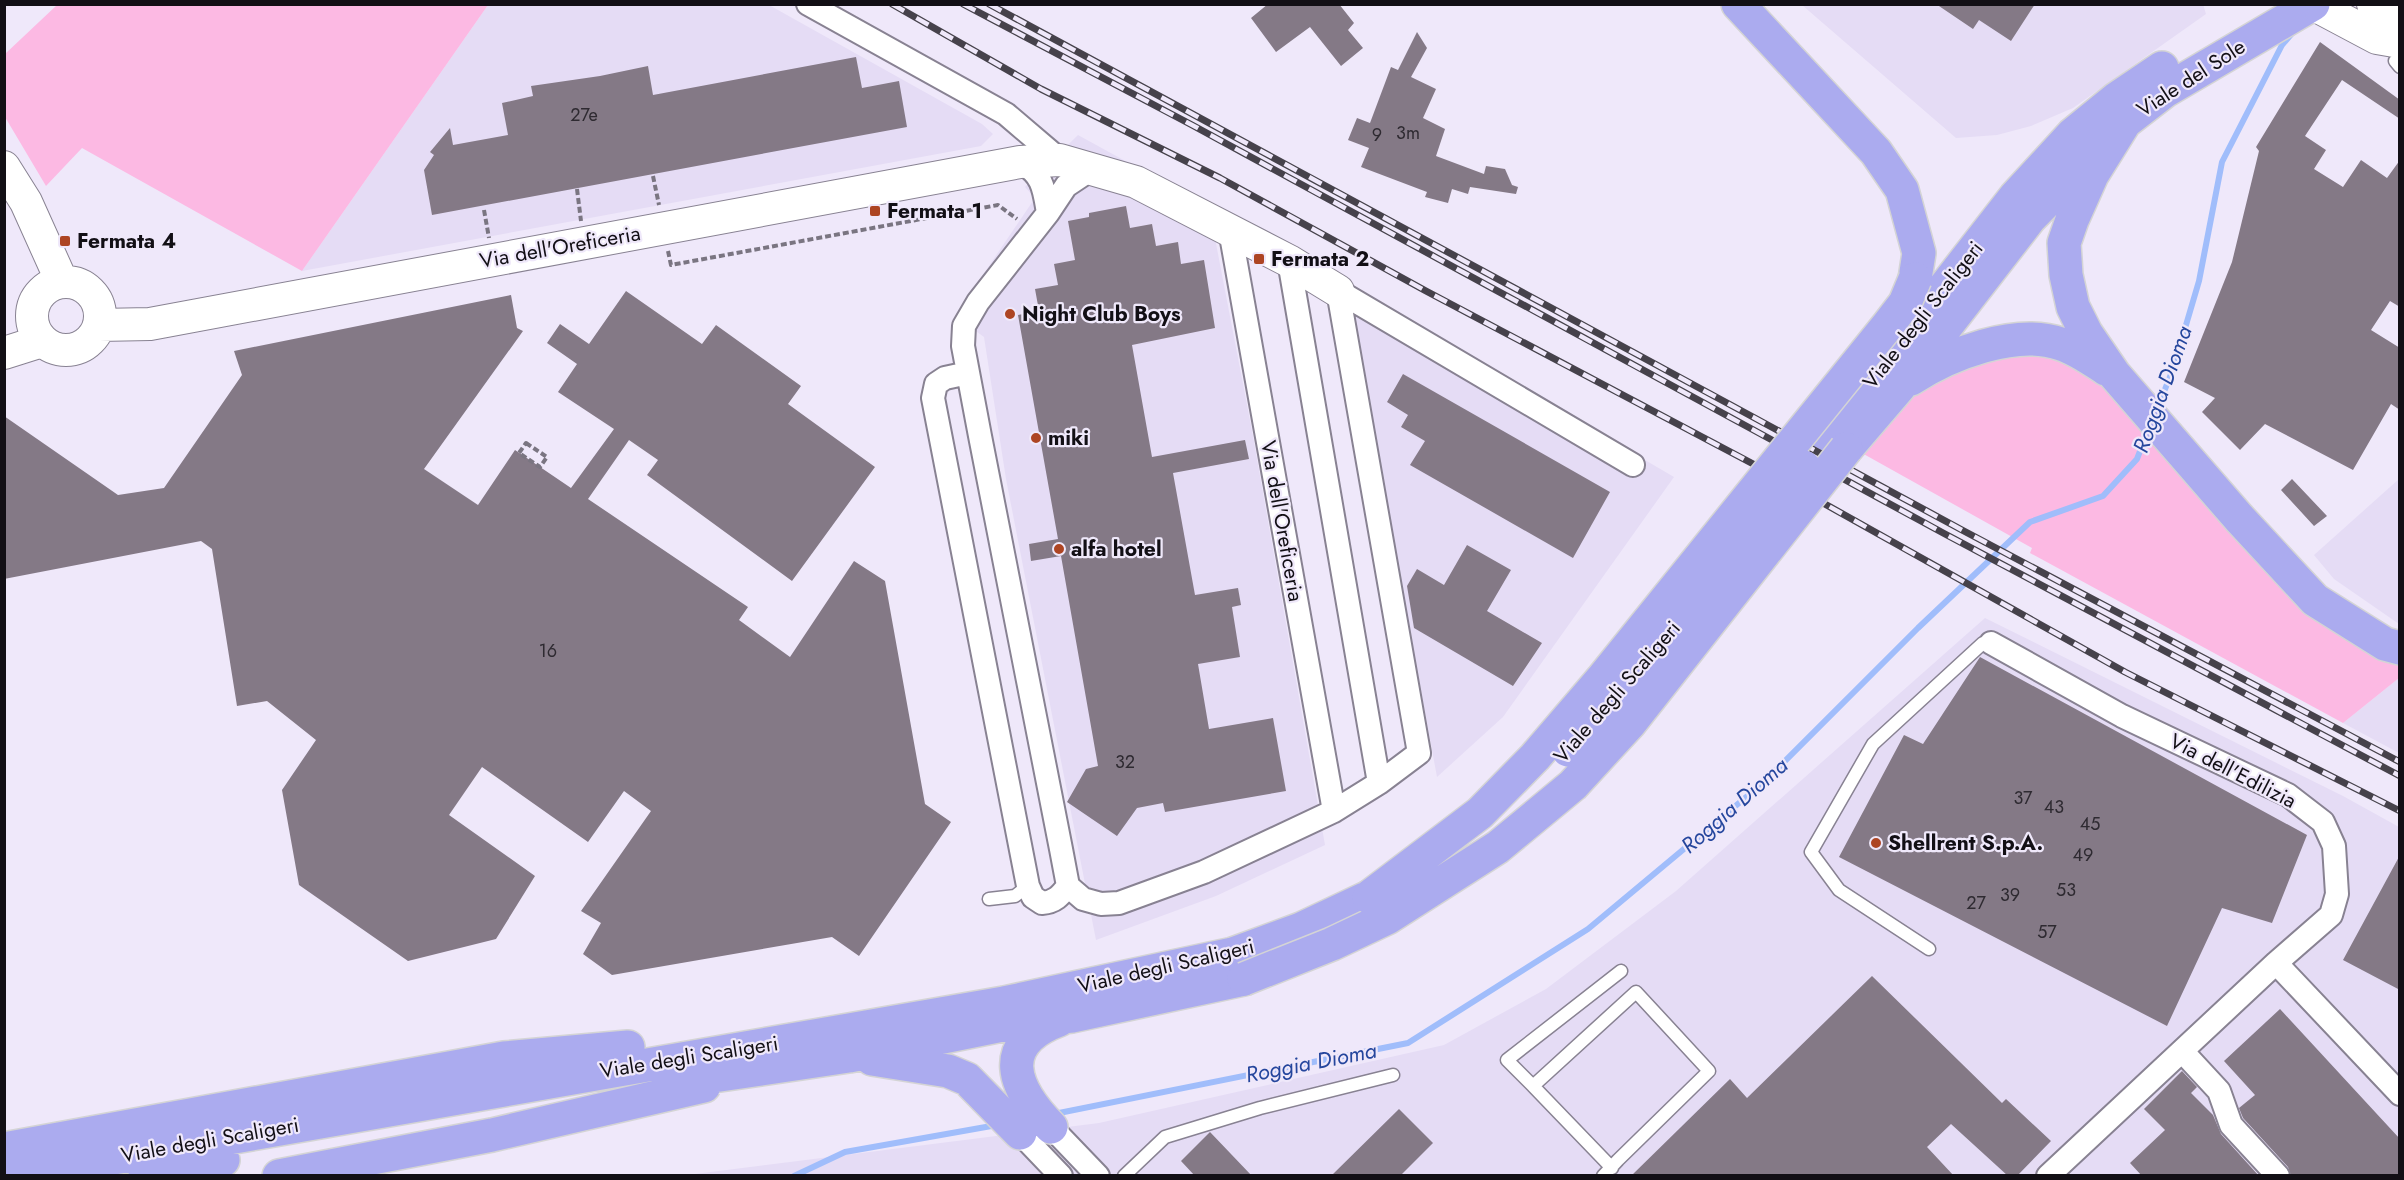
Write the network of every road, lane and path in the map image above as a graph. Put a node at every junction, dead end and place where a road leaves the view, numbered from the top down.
1 (808, 4) edge
2 (1738, 4) edge
3 (2269, 4) edge
4 (2373, 4) edge
5 (2316, 7) edge
6 (2400, 15) edge
7 (2398, 57) edge
8 (2125, 122) junction
9 (1060, 159) junction
10 (1020, 162) junction
11 (4, 167) edge
12 (1093, 168) junction
13 (653, 176) dead end
14 (577, 189) dead end
15 (657, 194) dead end
16 (579, 207) dead end
17 (2023, 207) junction
18 (484, 210) dead end
19 (1041, 222) junction
20 (487, 227) dead end
21 (663, 228) junction
22 (1230, 230) junction
23 (1289, 261) junction
24 (62, 282) junction
25 (1338, 291) junction
26 (99, 325) junction
27 (42, 340) junction
28 (4, 353) edge
29 (968, 373) junction
30 (2114, 374) junction
31 (1900, 386) junction
32 (526, 443) joint
33 (1633, 465) dead end
34 (1015, 615) junction
35 (978, 622) junction
36 (1991, 643) joint
37 (2400, 648) edge
38 (1379, 783) junction
39 (1334, 811) junction
40 (1028, 886) junction
41 (1068, 886) junction
42 (1369, 897) junction
43 (989, 899) dead end
44 (1929, 950) dead end
45 (2276, 963) junction
46 (1238, 966) junction
47 (1621, 971) dead end
48 (1072, 1016) junction
49 (2182, 1051) junction
50 (776, 1056) junction
51 (849, 1056) junction
52 (1393, 1075) dead end
53 (1533, 1086) junction
54 (2400, 1094) edge
55 (1026, 1121) junction
56 (4, 1149) edge
57 (1608, 1172) edge
58 (10, 1176) edge
59 (145, 1176) edge
60 (279, 1176) edge
61 (1060, 1176) edge
62 (1098, 1176) edge
63 (1124, 1176) edge
64 (2048, 1176) edge
65 (2278, 1176) edge

1 - 9 street
2 - 42 highway, bridge
3 - 17 highway, Viale del Sole
4 - 6 street
5 - 7 street
5 - 8 highway, Viale del Sole
8 - 17 highway, Viale del Sole
8 - 30 highway
9 - 10 street, Via dell'Oreficeria
9 - 12 street, Via dell'Oreficeria
10 - 19 street
10 - 21 street, Via dell'Oreficeria
11 - 24 street
12 - 19 street
12 - 22 street, Via dell'Oreficeria
13 - 15 path
14 - 16 path
17 - 31 highway, Viale degli Scaligeri
17 - 42 highway, Viale degli Scaligeri, bridge
18 - 20 path
19 - 21 path
19 - 29 street
21 - 26 street, Via dell'Oreficeria
22 - 23 street, Via dell'Oreficeria
22 - 39 street, Via dell'Oreficeria
23 - 25 street, Via dell'Oreficeria
23 - 38 street
24 - 26 street
24 - 27 street
25 - 33 street
25 - 38 street
26 - 27 street
27 - 28 street
29 - 34 street
29 - 35 street
30 - 31 highway
30 - 37 highway
31 - 46 highway, Viale degli Scaligeri, bridge
32 - 32 path
34 - 35 street
34 - 41 street
35 - 40 street
36 - 44 lane
36 - 45 street, Via dell'Edilizia
38 - 39 street
39 - 41 street
40 - 41 street
40 - 43 lane
42 - 46 highway, Viale degli Scaligeri
45 - 49 street, Via dell'Edilizia
45 - 54 street
46 - 48 highway, Viale degli Scaligeri
46 - 50 highway, Viale degli Scaligeri
47 - 53 lane
48 - 51 highway, Viale degli Scaligeri
48 - 55 highway
49 - 64 street, Via dell'Edilizia
49 - 65 street
50 - 51 highway, Viale degli Scaligeri
50 - 56 highway
50 - 58 highway, Viale degli Scaligeri
50 - 59 highway, Viale degli Scaligeri
50 - 60 highway
51 - 55 highway
52 - 63 lane
53 - 57 lane
53 - 57 lane
55 - 61 street
55 - 62 street

